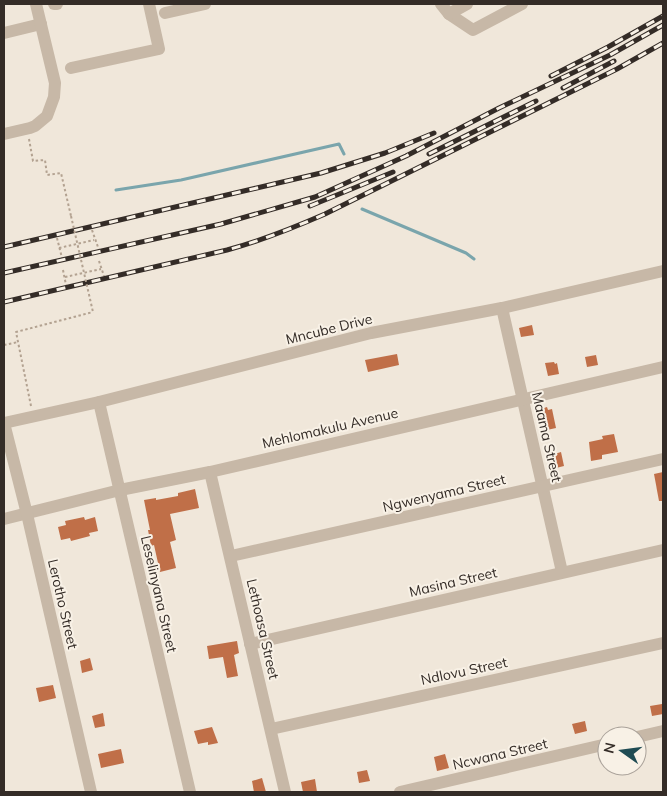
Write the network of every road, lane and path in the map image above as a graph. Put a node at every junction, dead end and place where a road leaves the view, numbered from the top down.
1 (36, 4) edge
2 (148, 4) edge
3 (205, 4) edge
4 (467, 4) edge
5 (522, 4) edge
6 (445, 9) edge
7 (165, 13) dead end
8 (41, 24) junction
9 (4, 33) edge
10 (72, 68) dead end
11 (27, 129) junction
12 (4, 134) edge
13 (92, 230) dead end
14 (57, 238) dead end
15 (94, 240) junction
16 (78, 244) junction
17 (59, 248) junction
18 (98, 250) dead end
19 (62, 258) dead end
20 (99, 261) dead end
21 (62, 270) dead end
22 (101, 270) junction
23 (663, 271) edge
24 (84, 274) junction
25 (104, 276) dead end
26 (65, 277) junction
27 (66, 285) dead end
28 (502, 308) junction
29 (18, 342) junction
30 (4, 345) edge
31 (663, 367) edge
32 (522, 398) junction
33 (99, 402) junction
34 (34, 417) junction
35 (4, 423) edge
36 (663, 459) edge
37 (210, 472) junction
38 (543, 486) junction
39 (120, 490) junction
40 (27, 514) junction
41 (4, 519) edge
42 (663, 550) edge
43 (231, 556) junction
44 (562, 572) junction
45 (663, 642) edge
46 (250, 644) junction
47 (271, 728) junction
48 (663, 732) edge
49 (647, 736) edge
50 (597, 746) edge
51 (91, 792) edge
52 (190, 792) edge
53 (285, 792) edge
54 (400, 792) edge

1 - 8 street
2 - 10 street
3 - 7 street
4 - 6 street
5 - 6 street
8 - 9 street
8 - 11 street
11 - 12 street
11 - 16 path, bridge
13 - 15 path
14 - 17 path
15 - 16 path
15 - 18 path
16 - 17 path
16 - 24 path, bridge
17 - 19 path
20 - 22 path
21 - 26 path
22 - 24 path
22 - 25 path
23 - 28 street, Mncube Drive
24 - 26 path
24 - 29 path, bridge
26 - 27 path
28 - 32 street, Maama Street
28 - 33 street, Mncube Drive
29 - 30 path
29 - 34 path
31 - 32 street, Mehlomakulu Avenue
32 - 37 street, Mehlomakulu Avenue
32 - 38 street, Maama Street
33 - 34 street, Mncube Drive
33 - 39 street, Leselinyana Street
34 - 35 street, Mncube Drive
35 - 40 street, Lerotho Street
36 - 38 street, Ngwenyama Street
37 - 39 street, Mehlomakulu Avenue
37 - 43 street, Lethoasa Street
38 - 43 street, Ngwenyama Street
38 - 44 street, Maama Street
39 - 40 street, Mehlomakulu Avenue
39 - 52 street, Leselinyana Street
40 - 41 street, Mehlomakulu Avenue
40 - 51 street, Lerotho Street
42 - 44 street, Masina Street
43 - 46 street, Lethoasa Street
44 - 46 street, Masina Street
45 - 47 street, Ndlovu Street
46 - 47 street, Lethoasa Street
47 - 53 street, Lethoasa Street
48 - 49 street
50 - 54 street, Ncwana Street

